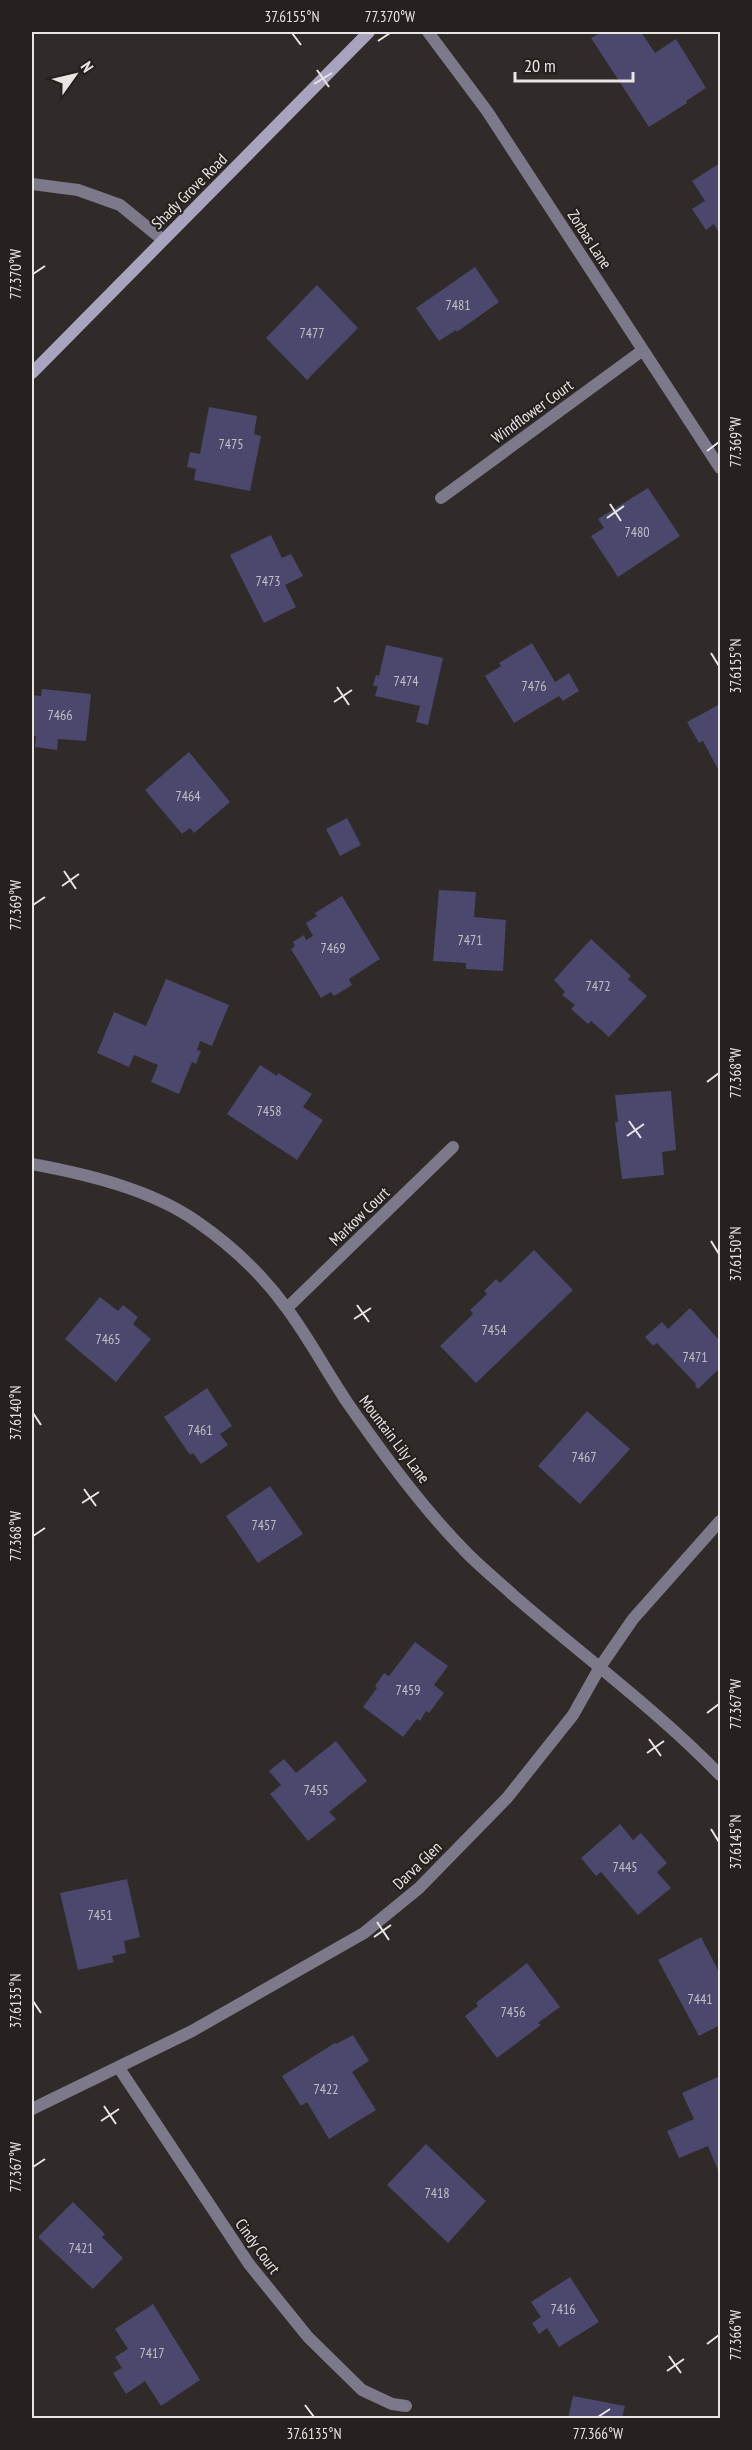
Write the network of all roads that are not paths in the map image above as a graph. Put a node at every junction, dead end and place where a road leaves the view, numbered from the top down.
1 (369, 32) edge
2 (428, 32) edge
3 (32, 184) edge
4 (163, 240) junction
5 (643, 350) junction
6 (32, 373) edge
7 (720, 468) edge
8 (441, 498) dead end
9 (453, 1147) dead end
10 (32, 1164) edge
11 (287, 1308) junction
12 (720, 1521) edge
13 (600, 1667) junction
14 (720, 1775) edge
15 (120, 2068) junction
16 (32, 2109) edge
17 (406, 2406) dead end

1 - 4 main road, Shady Grove Road
2 - 5 street, Zorbas Lane
3 - 4 street
4 - 6 main road, Shady Grove Road
5 - 7 street, Zorbas Lane
5 - 8 street, Windflower Court
9 - 11 street, Markow Court
10 - 11 street, Mountain Lily Lane
11 - 13 street, Mountain Lily Lane
12 - 13 street, Darva Glen
13 - 14 street, Mountain Lily Lane
13 - 15 street, Darva Glen
15 - 16 street, Darva Glen
15 - 17 street, Cindy Court

